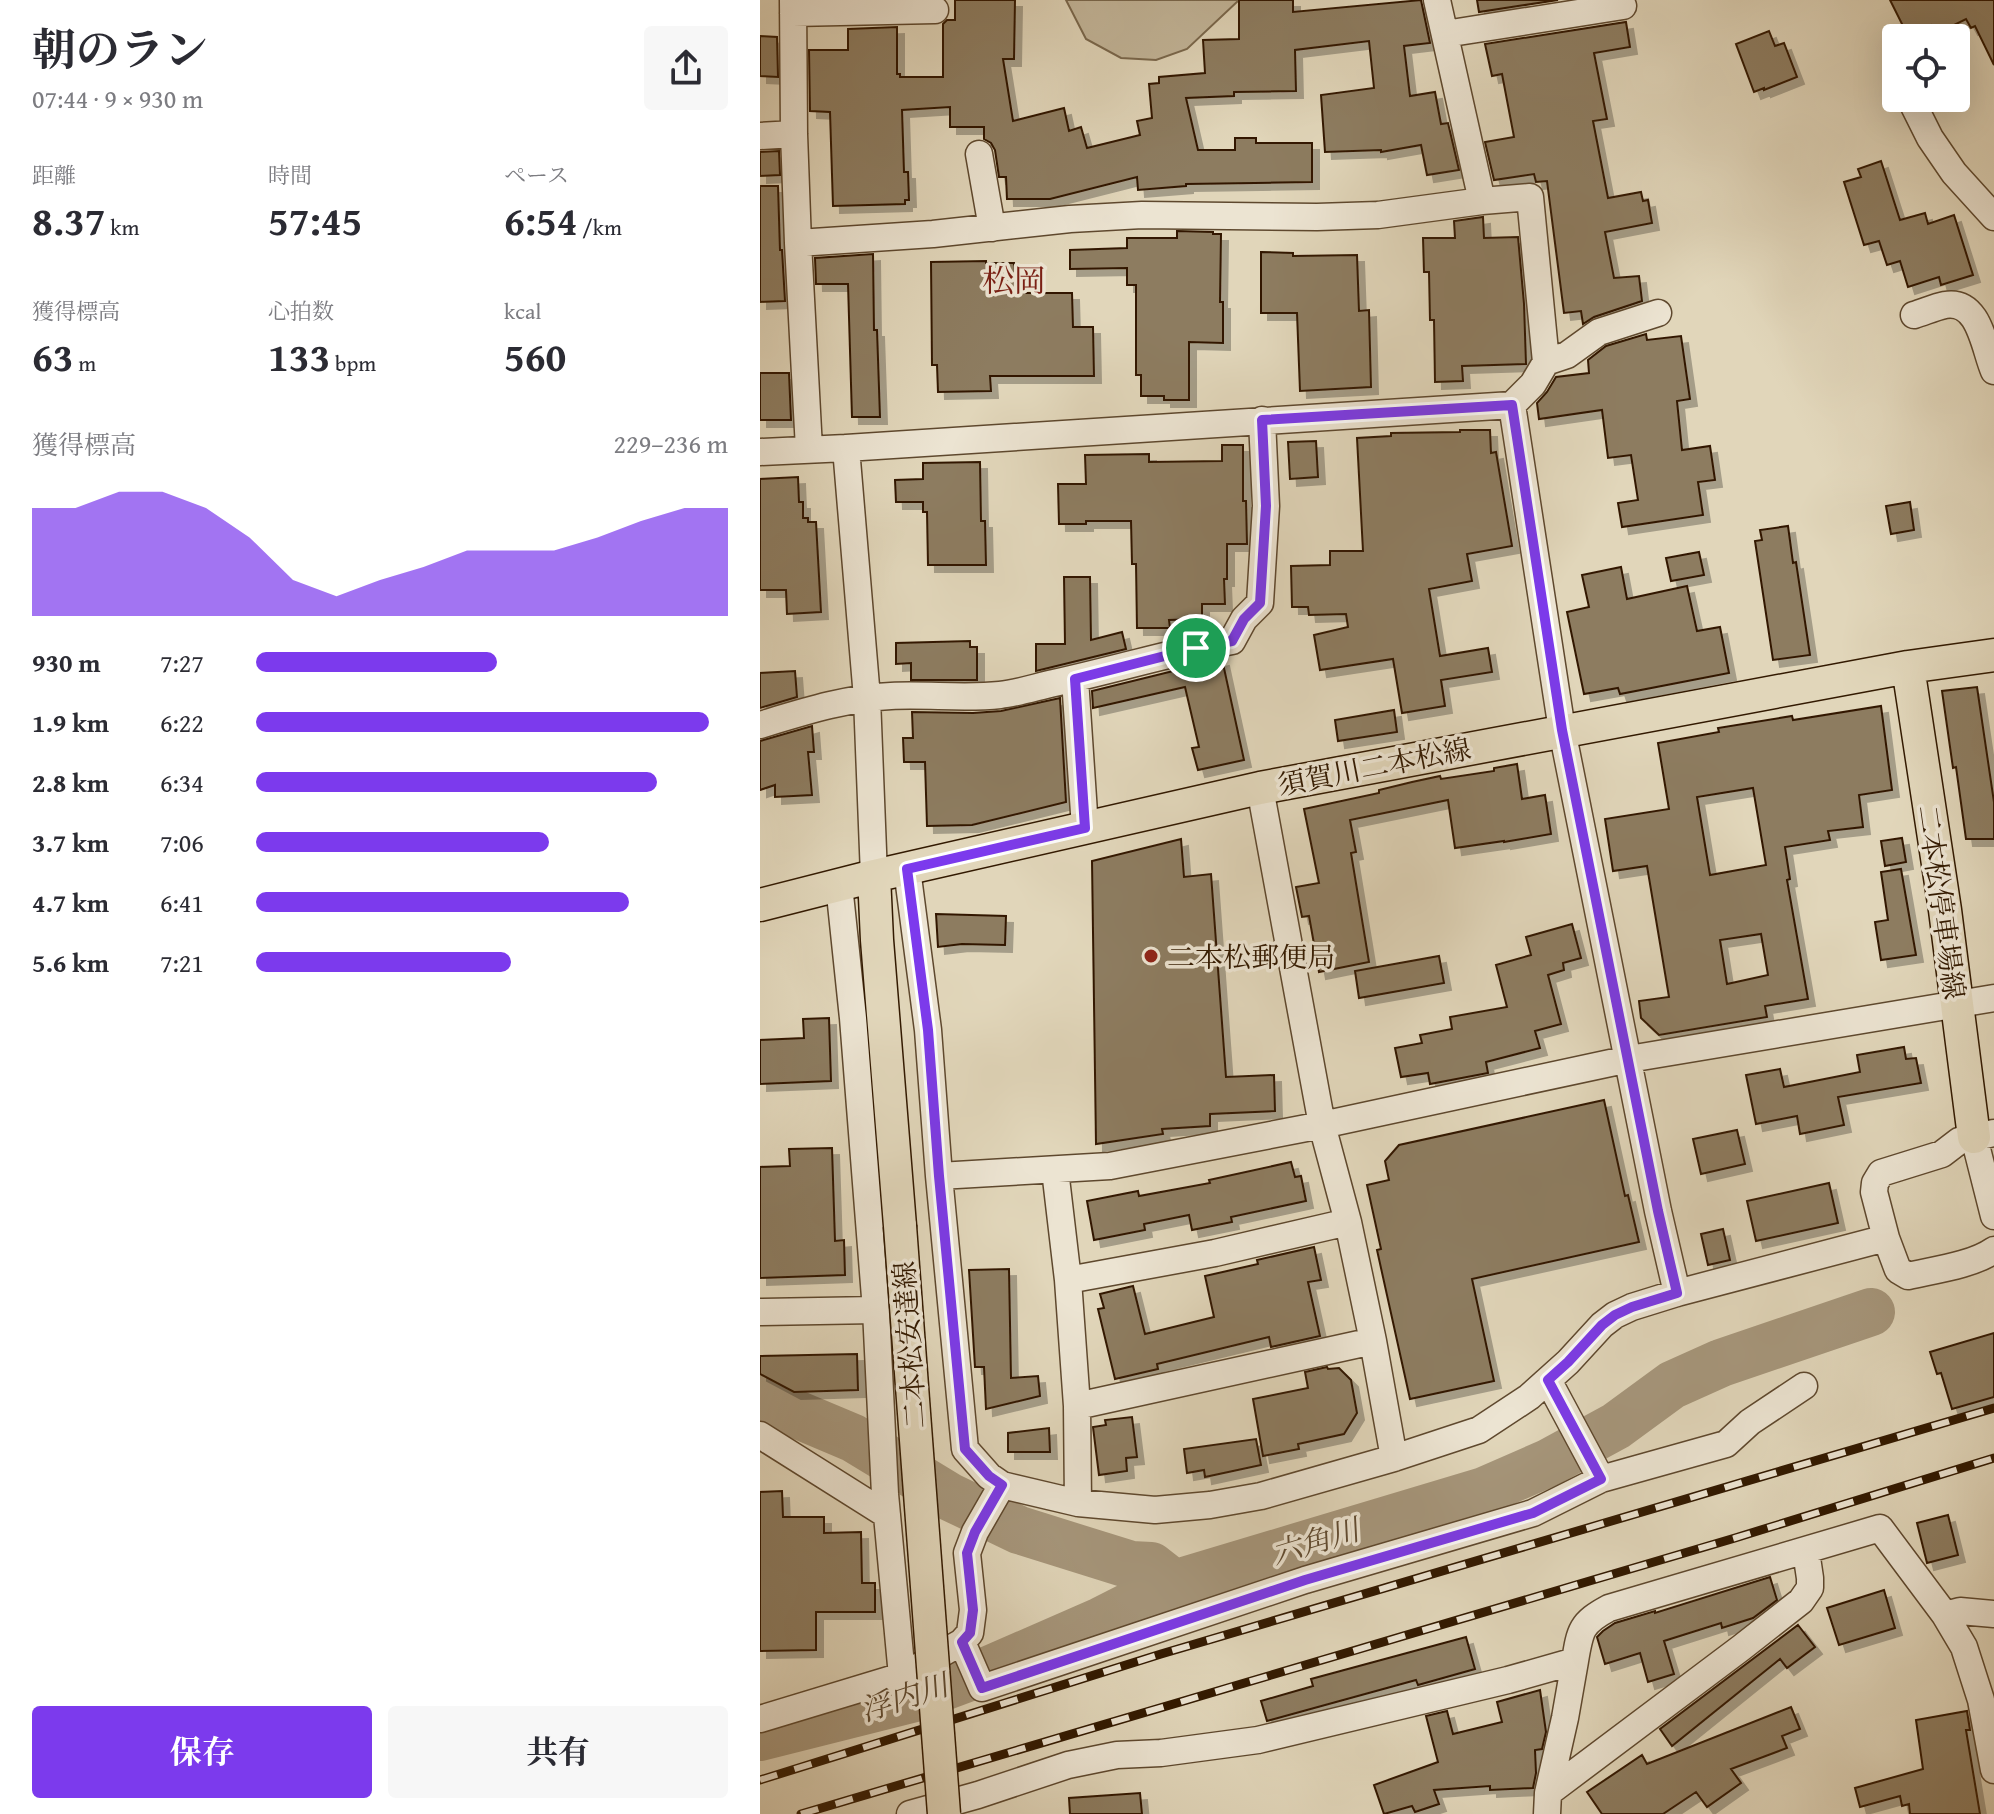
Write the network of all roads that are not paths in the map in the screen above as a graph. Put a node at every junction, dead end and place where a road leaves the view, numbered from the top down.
1 (1437, 0) edge
2 (793, 6) edge
3 (1623, 6) dead end
4 (935, 10) dead end
5 (1445, 34) junction
6 (1917, 112) edge
7 (794, 134) junction
8 (760, 136) edge
9 (979, 154) dead end
10 (1482, 201) junction
11 (1989, 202) edge
12 (992, 228) junction
13 (798, 243) junction
14 (1658, 313) dead end
15 (1914, 315) dead end
16 (1546, 362) junction
17 (1994, 371) edge
18 (1512, 405) junction
19 (1262, 420) junction
20 (846, 448) junction
21 (809, 449) junction
22 (760, 452) edge
23 (1994, 655) edge
24 (1908, 667) junction
25 (1075, 679) junction
26 (867, 698) junction
27 (760, 725) edge
28 (1562, 730) junction
29 (1260, 788) junction
30 (1085, 828) junction
31 (907, 869) junction
32 (874, 876) junction
33 (839, 885) junction
34 (760, 905) edge
35 (1994, 998) edge
36 (1957, 1005) junction
37 (1629, 1059) junction
38 (1322, 1125) junction
39 (1984, 1135) edge
40 (1055, 1170) junction
41 (939, 1176) junction
42 (1994, 1216) edge
43 (1348, 1222) junction
44 (1886, 1238) junction
45 (1994, 1250) edge
46 (1068, 1280) junction
47 (1677, 1293) junction
48 (876, 1310) junction
49 (760, 1312) edge
50 (1373, 1341) junction
51 (1804, 1386) dead end
52 (1553, 1390) junction
53 (1077, 1406) junction
54 (760, 1435) edge
55 (1394, 1458) junction
56 (1598, 1473) junction
57 (1000, 1489) junction
58 (1078, 1503) junction
59 (886, 1504) junction
60 (1806, 1551) junction
61 (1994, 1614) edge
62 (1945, 1615) junction
63 (966, 1650) junction
64 (1575, 1661) junction
65 (902, 1676) junction
66 (760, 1719) edge
67 (1994, 1770) edge
68 (1547, 1803) edge
69 (979, 1804) edge
70 (911, 1814) edge
71 (944, 1814) edge

1 - 5 street
2 - 4 street
2 - 7 street
3 - 5 street
5 - 10 street
6 - 11 street
7 - 8 street
7 - 13 street
9 - 12 street
10 - 12 street
10 - 16 street
12 - 13 street
13 - 21 street
14 - 16 street
15 - 17 street
16 - 18 street
18 - 19 street
18 - 28 street
19 - 20 street
19 - 25 street
20 - 21 street
20 - 26 street
21 - 22 street
23 - 24 main road, 須賀川二本松線
24 - 28 main road, 須賀川二本松線
24 - 36 main road, 二本松停車場線
25 - 26 street
25 - 30 street
26 - 27 street
26 - 32 street
28 - 29 main road, 須賀川二本松線
28 - 37 street
29 - 30 main road, 須賀川二本松線
29 - 38 street
30 - 31 main road, 須賀川二本松線
31 - 32 main road, 須賀川二本松線
31 - 41 street
32 - 33 main road, 須賀川二本松線
32 - 71 main road, 二本松安達線, bridge
33 - 34 main road, 須賀川二本松線
33 - 48 street
35 - 36 street
36 - 37 street
36 - 39 main road, 二本松停車場線
37 - 38 street
37 - 47 street
38 - 40 street
38 - 43 street
39 - 42 street
39 - 44 street
40 - 41 street
40 - 46 street
41 - 57 street
43 - 46 street
43 - 50 street
44 - 45 street
44 - 47 street
46 - 53 street
47 - 52 street
48 - 49 street
48 - 59 street
50 - 53 street
50 - 55 street
51 - 56 street
52 - 55 street
52 - 56 street
53 - 58 street
54 - 59 street
55 - 58 street
56 - 63 street
57 - 58 street
57 - 63 street
59 - 65 street
60 - 62 street
60 - 64 street
60 - 68 street
61 - 62 street
62 - 67 street
63 - 65 street
64 - 68 street
64 - 69 street
65 - 66 street
69 - 70 street

